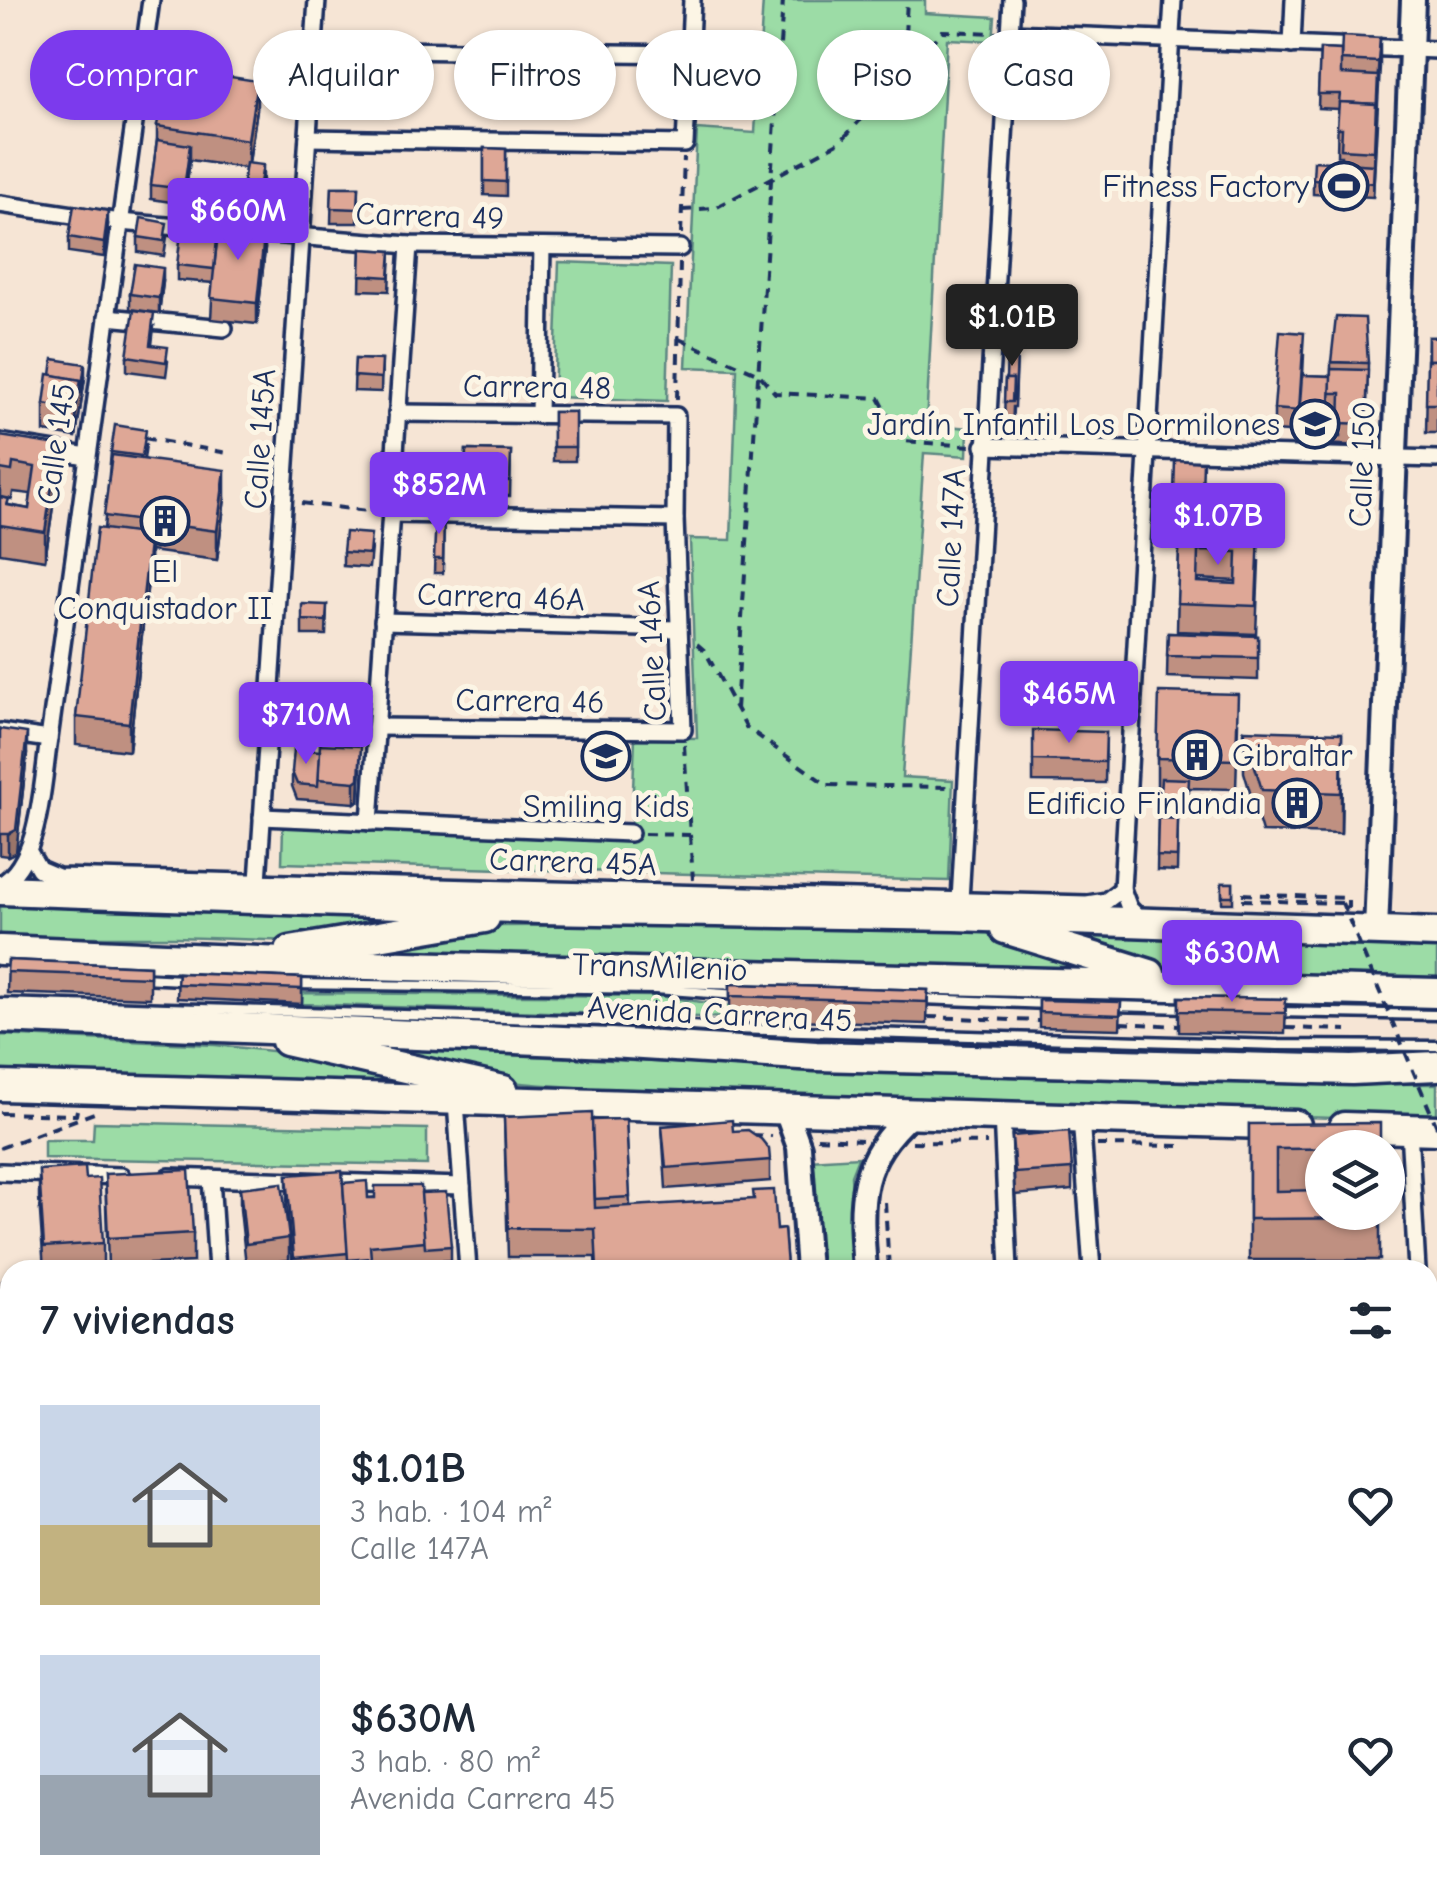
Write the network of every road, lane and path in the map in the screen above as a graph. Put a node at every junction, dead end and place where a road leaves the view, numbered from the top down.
1 (150, 0) edge
2 (317, 0) edge
3 (692, 0) edge
4 (783, 0) edge
5 (907, 0) edge
6 (1012, 0) edge
7 (1173, 0) edge
8 (1294, 0) edge
9 (1413, 0) edge
10 (315, 30) edge
11 (690, 30) edge
12 (905, 30) edge
13 (1010, 30) edge
14 (1110, 39) edge
15 (1171, 42) junction
16 (1292, 45) junction
17 (1411, 49) junction
18 (1437, 50) edge
19 (434, 51) edge
20 (636, 53) edge
21 (309, 120) edge
22 (686, 120) edge
23 (860, 120) edge
24 (1005, 120) edge
25 (308, 138) junction
26 (685, 144) junction
27 (771, 178) junction
28 (0, 204) edge
29 (682, 210) junction
30 (120, 222) junction
31 (211, 229) edge
32 (229, 230) edge
33 (301, 236) junction
34 (409, 245) junction
35 (542, 247) junction
36 (680, 248) junction
37 (107, 317) junction
38 (224, 328) dead end
39 (679, 338) junction
40 (759, 374) junction
41 (397, 413) junction
42 (539, 415) junction
43 (676, 416) junction
44 (130, 436) edge
45 (0, 442) edge
46 (984, 446) junction
47 (1147, 451) junction
48 (228, 453) dead end
49 (87, 456) junction
50 (1394, 458) junction
51 (1437, 459) edge
52 (284, 502) junction
53 (390, 514) junction
54 (675, 518) junction
55 (383, 621) junction
56 (677, 629) junction
57 (736, 709) junction
58 (376, 727) junction
59 (683, 730) junction
60 (0, 732) edge
61 (49, 738) junction
62 (966, 787) junction
63 (262, 817) junction
64 (370, 822) junction
65 (630, 833) joint
66 (690, 836) junction
67 (30, 852) junction
68 (258, 881) junction
69 (693, 884) dead end
70 (0, 888) edge
71 (1122, 889) junction
72 (1348, 898) dead end
73 (540, 908) junction
74 (957, 908) junction
75 (1144, 923) junction
76 (1376, 931) junction
77 (1437, 933) edge
78 (0, 950) edge
79 (238, 960) junction
80 (140, 978) edge
81 (198, 980) edge
82 (275, 983) edge
83 (1437, 993) edge
84 (748, 995) edge
85 (1198, 997) junction
86 (913, 998) edge
87 (0, 1003) edge
88 (1066, 1004) edge
89 (1105, 1006) edge
90 (1260, 1011) edge
91 (1437, 1016) edge
92 (928, 1017) edge
93 (0, 1018) edge
94 (1039, 1021) edge
95 (1120, 1023) edge
96 (1179, 1026) edge
97 (232, 1028) junction
98 (1286, 1028) edge
99 (1347, 1030) dead end
100 (1437, 1046) edge
101 (1437, 1066) edge
102 (456, 1102) junction
103 (2, 1104) edge
104 (585, 1104) junction
105 (786, 1108) junction
106 (913, 1112) junction
107 (1002, 1114) junction
108 (1437, 1128) edge
109 (1408, 1129) junction
110 (1082, 1131) junction
111 (797, 1137) junction
112 (884, 1141) junction
113 (1002, 1143) junction
114 (1198, 1146) dead end
115 (0, 1172) edge
116 (134, 1176) edge
117 (153, 1177) edge
118 (211, 1178) junction
119 (462, 1186) junction
120 (884, 1191) dead end
121 (216, 1260) edge
122 (467, 1260) edge
123 (807, 1260) edge
124 (866, 1260) edge
125 (887, 1260) edge
126 (1008, 1260) edge
127 (1091, 1260) edge
128 (1416, 1260) edge

1 - 30 street, Calle 145
2 - 10 street, Calle 145A
3 - 11 street
4 - 27 path
5 - 12 path
6 - 13 street, Calle 147A
7 - 15 street
8 - 16 street
9 - 17 street, Calle 150
14 - 15 street
15 - 16 street
15 - 47 street
16 - 17 street
17 - 18 street
17 - 50 street, Calle 150
19 - 20 street
21 - 25 street, Calle 145A
22 - 26 street
23 - 27 path
24 - 46 street, Calle 147A
25 - 26 street
25 - 33 street, Calle 145A
26 - 29 path
27 - 29 path
27 - 40 path
28 - 30 street
29 - 36 path
30 - 31 street
30 - 37 street, Calle 145
32 - 33 street, Carrera 49
33 - 34 street, Carrera 49
33 - 52 street, Calle 145A
34 - 35 street, Carrera 49
34 - 41 street
35 - 36 street, Carrera 49
35 - 42 street
36 - 39 path
37 - 38 street
37 - 49 street, Calle 145
39 - 40 path
39 - 43 path
40 - 46 path
40 - 57 path
41 - 42 street, Carrera 48
41 - 53 street
42 - 43 street, Carrera 48
43 - 54 street, Calle 146A
44 - 48 path
45 - 49 street
46 - 47 street
46 - 62 street, Calle 147A
47 - 50 street
47 - 71 street
49 - 61 street, Calle 145
50 - 51 street
50 - 76 street, Calle 150
52 - 53 path
52 - 63 street, Calle 145A
53 - 54 street
53 - 55 street
54 - 56 street, Calle 146A
55 - 56 street, Carrera 46A
55 - 58 street
56 - 57 path
56 - 59 street, Calle 146A
57 - 62 path
58 - 59 street, Carrera 46
58 - 64 street
59 - 66 path, Calle 146A
60 - 61 street
61 - 67 street, Calle 145
62 - 74 street, Calle 147A
63 - 64 street, Carrera 45A
63 - 68 street, Calle 145A
64 - 65 street, Carrera 45A
65 - 66 path
66 - 69 path, Calle 146A
67 - 68 street, Carrera 45A
67 - 70 street
68 - 74 street, Carrera 45A
70 - 73 highway
71 - 74 street, Carrera 45A
71 - 75 street
72 - 108 path, bridge
73 - 74 highway
73 - 79 highway
74 - 75 highway
74 - 85 highway
75 - 76 highway
76 - 77 highway
78 - 79 highway, Avenida Carrera 45
79 - 85 highway, Avenida Carrera 45
80 - 81 lane
82 - 84 lane, TransMilenio
83 - 85 highway, Avenida Carrera 45
85 - 89 lane
86 - 88 lane
87 - 100 lane, TransMilenio
90 - 91 lane
92 - 94 path
93 - 97 highway, Avenida Carrera 45
95 - 96 path
97 - 101 highway, Avenida Carrera 45
97 - 104 highway
98 - 99 path
102 - 103 highway
102 - 104 highway
102 - 119 street
104 - 105 highway
105 - 106 highway
105 - 111 street
106 - 107 highway
106 - 112 street
107 - 110 highway
107 - 113 street
108 - 109 highway
109 - 110 highway
109 - 128 street
110 - 114 path
110 - 127 street
111 - 112 path
111 - 123 street
112 - 113 path
112 - 124 street
113 - 126 street
115 - 116 street
117 - 118 street
118 - 119 street
118 - 121 street
119 - 122 street
120 - 125 path

